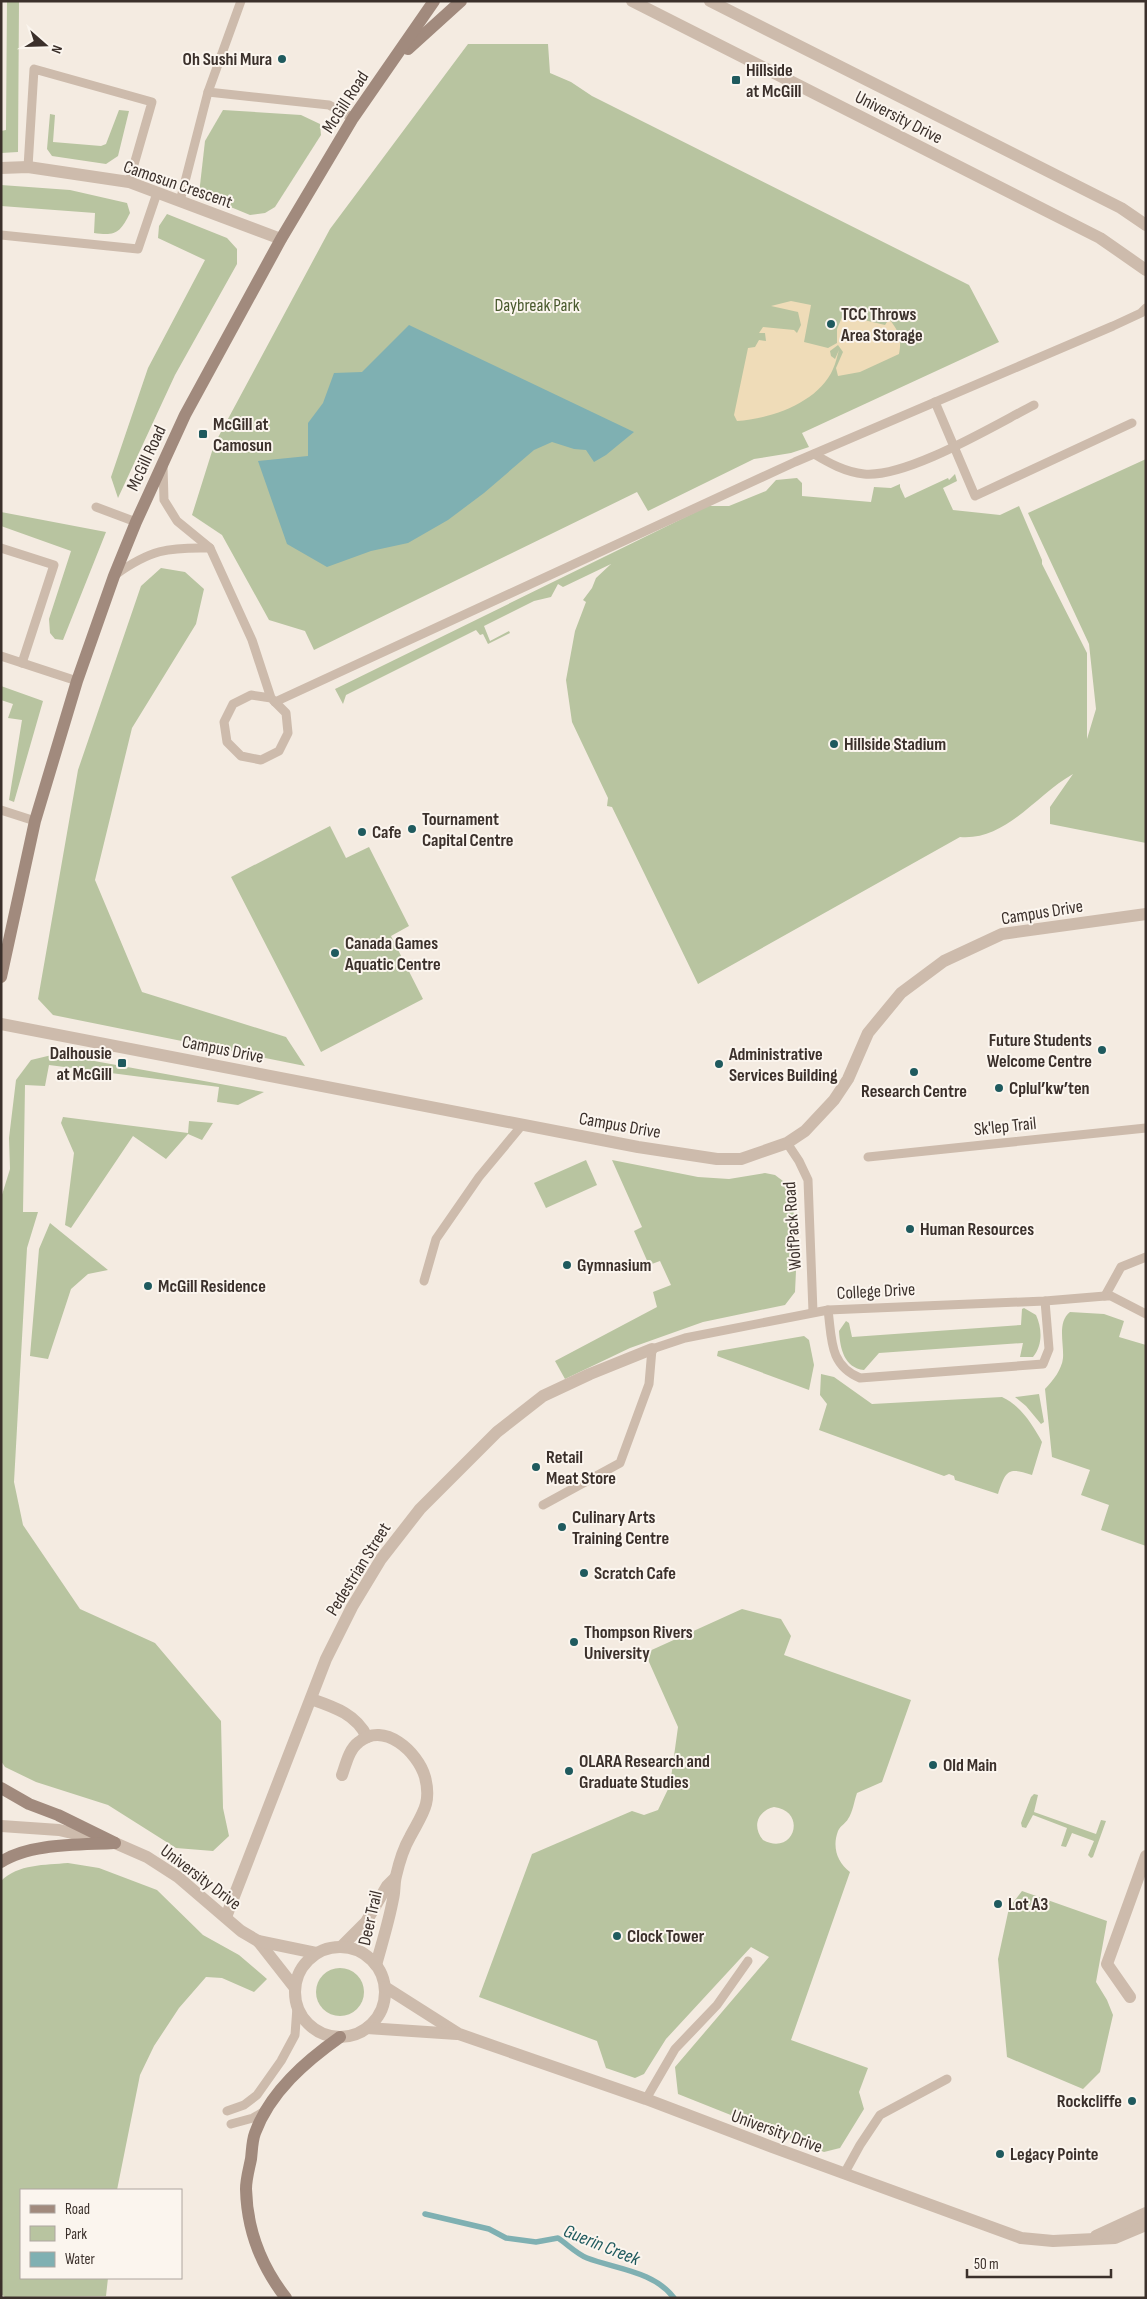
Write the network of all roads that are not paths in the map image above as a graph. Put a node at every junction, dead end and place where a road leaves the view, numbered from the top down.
1 (241, 1) edge
2 (434, 1) edge
3 (461, 1) edge
4 (632, 1) edge
5 (710, 1) edge
6 (388, 68) junction
7 (208, 92) junction
8 (353, 118) junction
9 (28, 167) junction
10 (1, 168) edge
11 (129, 182) junction
12 (157, 193) junction
13 (180, 201) junction
14 (1146, 225) edge
15 (1, 235) edge
16 (281, 239) junction
17 (1146, 270) edge
18 (1146, 308) edge
19 (935, 402) junction
20 (1034, 405) dead end
21 (1132, 423) dead end
22 (952, 446) junction
23 (814, 454) junction
24 (163, 463) junction
25 (96, 507) dead end
26 (136, 522) junction
27 (1, 548) edge
28 (210, 548) junction
29 (114, 576) junction
30 (1, 656) edge
31 (22, 663) junction
32 (77, 681) junction
33 (273, 700) junction
34 (1, 810) edge
35 (35, 821) junction
36 (1146, 914) edge
37 (1, 977) edge
38 (1, 1024) edge
39 (523, 1124) junction
40 (1146, 1128) edge
41 (787, 1143) junction
42 (868, 1157) dead end
43 (1146, 1257) edge
44 (424, 1281) dead end
45 (1105, 1296) junction
46 (1045, 1301) junction
47 (828, 1310) junction
48 (813, 1312) junction
49 (1146, 1314) edge
50 (652, 1349) junction
51 (544, 1505) dead end
52 (311, 1698) junction
53 (368, 1737) junction
54 (342, 1775) dead end
55 (1, 1788) edge
56 (1, 1826) edge
57 (115, 1843) junction
58 (1146, 1856) edge
59 (1, 1862) edge
60 (395, 1878) junction
61 (226, 1917) junction
62 (258, 1941) junction
63 (342, 1946) junction
64 (316, 1953) junction
65 (748, 1960) dead end
66 (376, 1965) junction
67 (385, 1987) junction
68 (295, 1988) junction
69 (1130, 1997) dead end
70 (297, 2007) junction
71 (367, 2028) junction
72 (460, 2034) junction
73 (340, 2037) junction
74 (947, 2078) dead end
75 (646, 2099) junction
76 (267, 2110) junction
77 (227, 2111) dead end
78 (230, 2124) dead end
79 (844, 2174) junction
80 (1146, 2213) edge
81 (1146, 2225) edge
82 (1086, 2240) junction
83 (286, 2298) edge

1 - 7 lane
2 - 6 main road, McGill Road
3 - 6 main road
4 - 17 street, University Drive
5 - 14 street, University Drive
6 - 8 main road, McGill Road
7 - 8 lane
7 - 13 lane
8 - 16 main road, McGill Road
9 - 10 street, Camosun Crescent
9 - 11 street, Camosun Crescent
9 - 11 lane
11 - 12 street, Camosun Crescent
12 - 13 street, Camosun Crescent
12 - 15 lane
13 - 16 street, Camosun Crescent
16 - 24 main road, McGill Road
18 - 19 lane
19 - 22 lane
19 - 23 lane
20 - 22 lane
21 - 22 lane
22 - 23 lane
23 - 33 lane
24 - 26 main road, McGill Road
24 - 28 lane
25 - 26 lane
26 - 29 main road, McGill Road
27 - 31 lane
28 - 29 lane
28 - 33 lane
29 - 32 main road, McGill Road
30 - 31 lane
31 - 32 lane
32 - 35 main road, McGill Road
33 - 33 lane
34 - 35 lane
35 - 37 main road, McGill Road
36 - 41 street, Campus Drive
38 - 39 street, Campus Drive
39 - 41 street, Campus Drive
39 - 44 lane
40 - 42 lane, Sk'lep Trail
41 - 48 lane, WolfPack Road
43 - 45 lane
45 - 46 lane, College Drive
45 - 49 lane
46 - 47 lane, College Drive
46 - 47 lane
47 - 48 lane, College Drive
48 - 50 lane, College Drive
50 - 51 lane
50 - 52 street, Pedestrian Street
52 - 53 street
52 - 61 street, Pedestrian Street
53 - 54 street
53 - 60 street, Deer Trail
55 - 57 main road
56 - 57 street, University Drive
57 - 59 main road
57 - 61 street, University Drive
58 - 69 street
60 - 63 street, Deer Trail
60 - 66 street, Deer Trail
61 - 62 street, University Drive
62 - 64 street, University Drive
62 - 68 street, University Drive
63 - 64 street
63 - 66 street
64 - 68 street
65 - 75 lane
66 - 67 street
67 - 71 street
67 - 72 street, University Drive
68 - 70 street
70 - 73 street
70 - 77 lane
71 - 72 street, University Drive
71 - 73 street
72 - 75 street, University Drive
73 - 76 main road
74 - 79 lane
75 - 79 street, University Drive
76 - 78 lane
76 - 83 main road
79 - 82 street, University Drive
80 - 82 street, University Drive
81 - 82 street, University Drive

